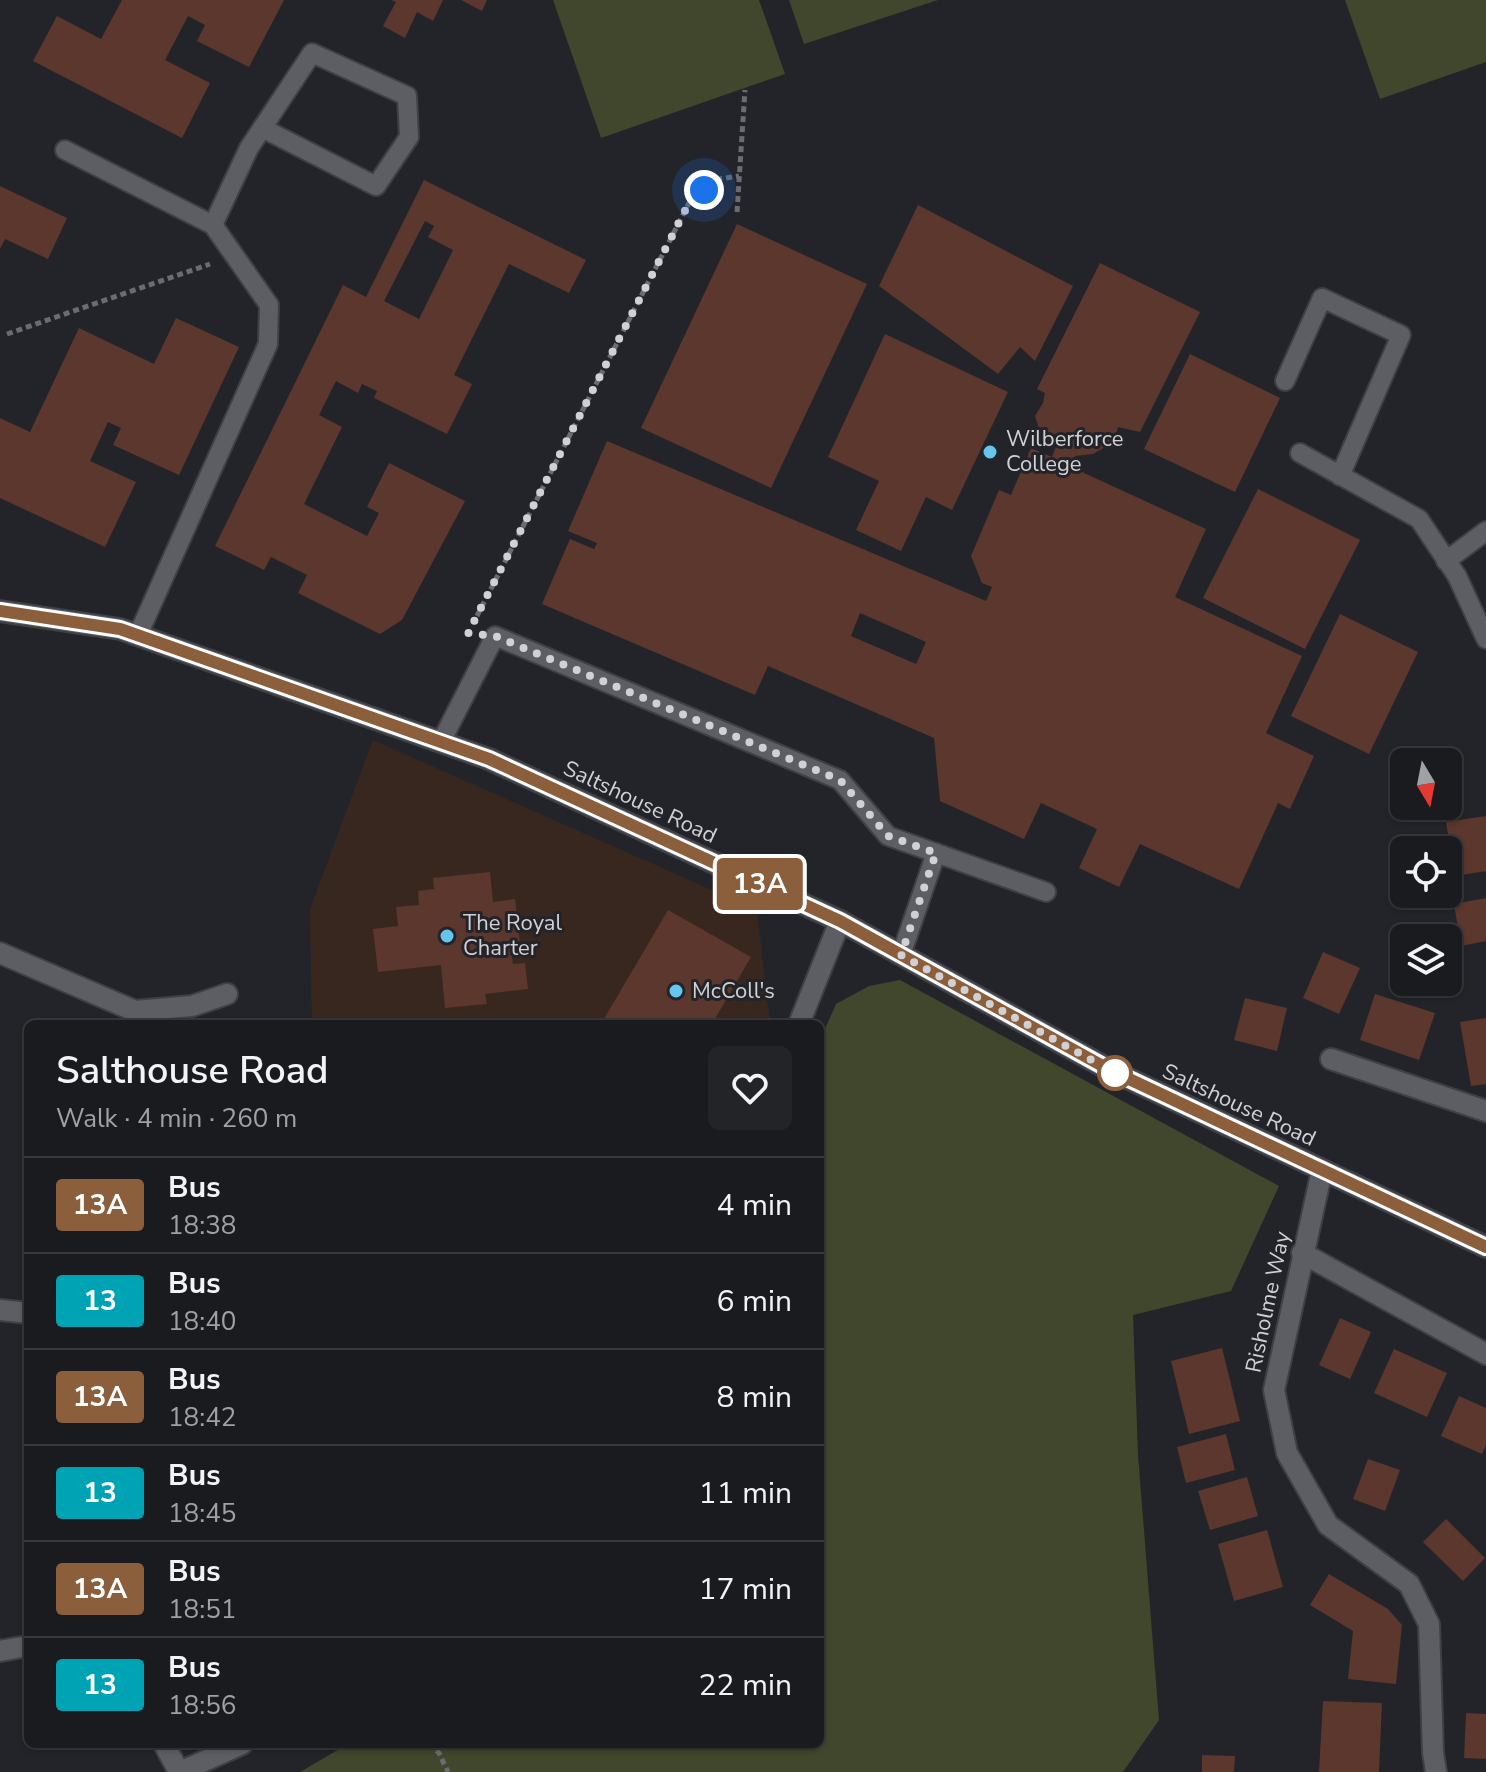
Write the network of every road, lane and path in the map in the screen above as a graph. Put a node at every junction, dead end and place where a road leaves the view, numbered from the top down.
1 (745, 90) dead end
2 (262, 128) junction
3 (65, 150) dead end
4 (739, 176) junction
5 (737, 212) dead end
6 (213, 225) junction
7 (233, 256) junction
8 (7, 334) dead end
9 (1285, 381) dead end
10 (1300, 453) dead end
11 (1340, 476) junction
12 (1486, 531) edge
13 (1446, 561) junction
14 (0, 611) edge
15 (138, 635) junction
16 (495, 636) junction
17 (1486, 639) edge
18 (441, 742) junction
19 (936, 853) junction
20 (1046, 892) dead end
21 (840, 921) junction
22 (0, 953) edge
23 (901, 955) junction
24 (227, 994) dead end
25 (136, 1018) edge
26 (801, 1020) edge
27 (1331, 1059) dead end
28 (1486, 1111) edge
29 (1322, 1170) junction
30 (1486, 1247) edge
31 (1302, 1253) junction
32 (0, 1310) edge
33 (24, 1313) edge
34 (1486, 1354) edge
35 (24, 1647) edge
36 (0, 1651) edge
37 (166, 1748) edge
38 (233, 1748) edge
39 (433, 1748) edge
40 (180, 1772) edge
41 (448, 1772) edge
42 (1436, 1772) edge

1 - 4 path
2 - 2 lane
2 - 6 lane
3 - 6 lane
4 - 5 path
4 - 16 path
6 - 7 lane
7 - 8 path
7 - 15 lane
9 - 11 lane
10 - 11 lane
11 - 13 lane
12 - 13 lane
13 - 17 lane
14 - 15 main road, Saltshouse Road
15 - 18 main road, Saltshouse Road
16 - 18 lane
16 - 19 lane
18 - 21 main road, Saltshouse Road
19 - 20 lane
19 - 23 lane
21 - 23 main road, Saltshouse Road
21 - 26 main road
22 - 25 main road
23 - 29 main road, Saltshouse Road
24 - 25 main road
27 - 28 main road
29 - 30 main road, Saltshouse Road
29 - 31 main road, Risholme Way
31 - 34 main road
31 - 42 main road, Risholme Way
32 - 33 main road
35 - 36 main road
37 - 40 main road
38 - 40 main road
39 - 41 path

